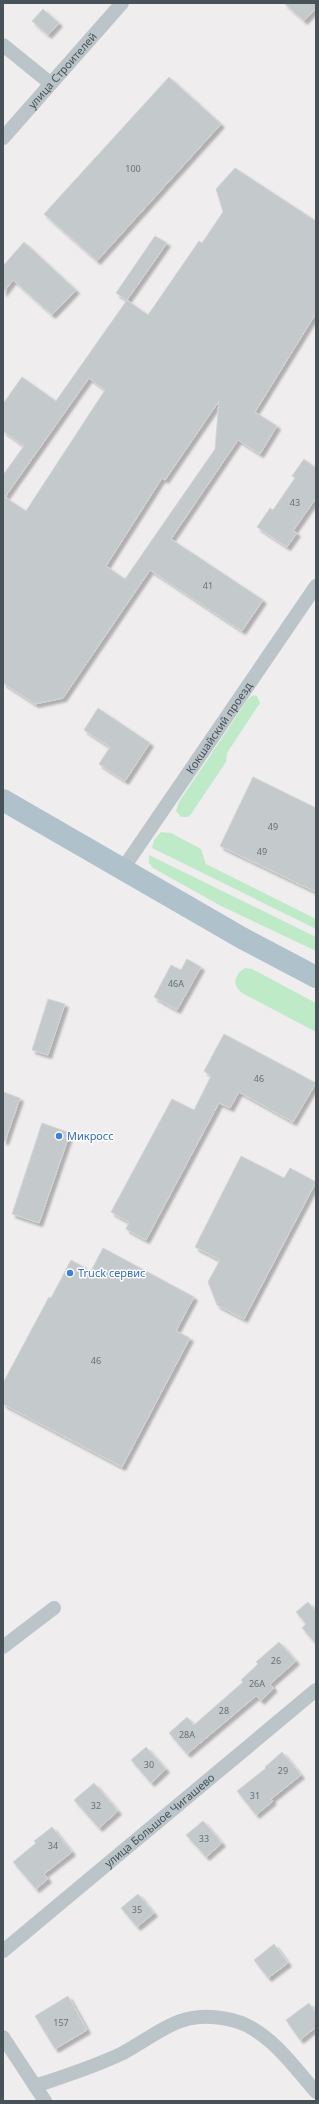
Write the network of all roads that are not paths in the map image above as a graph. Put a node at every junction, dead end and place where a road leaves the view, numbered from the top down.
1 (122, 3) edge
2 (3, 45) edge
3 (50, 83) junction
4 (3, 138) edge
5 (316, 586) edge
6 (3, 800) edge
7 (122, 870) junction
8 (316, 977) edge
9 (54, 1608) dead end
10 (3, 1647) edge
11 (316, 1690) edge
12 (3, 1951) edge
13 (3, 2037) edge
14 (35, 2086) junction
15 (316, 2092) edge
16 (45, 2101) edge

1 - 3 street, улица Строителей
2 - 3 street
3 - 4 street, улица Строителей
5 - 7 street, Кокшайский проезд
6 - 7 main road
7 - 8 main road
9 - 10 street
11 - 12 street, улица Большое Чигашево
13 - 14 street
14 - 15 street
14 - 16 street

